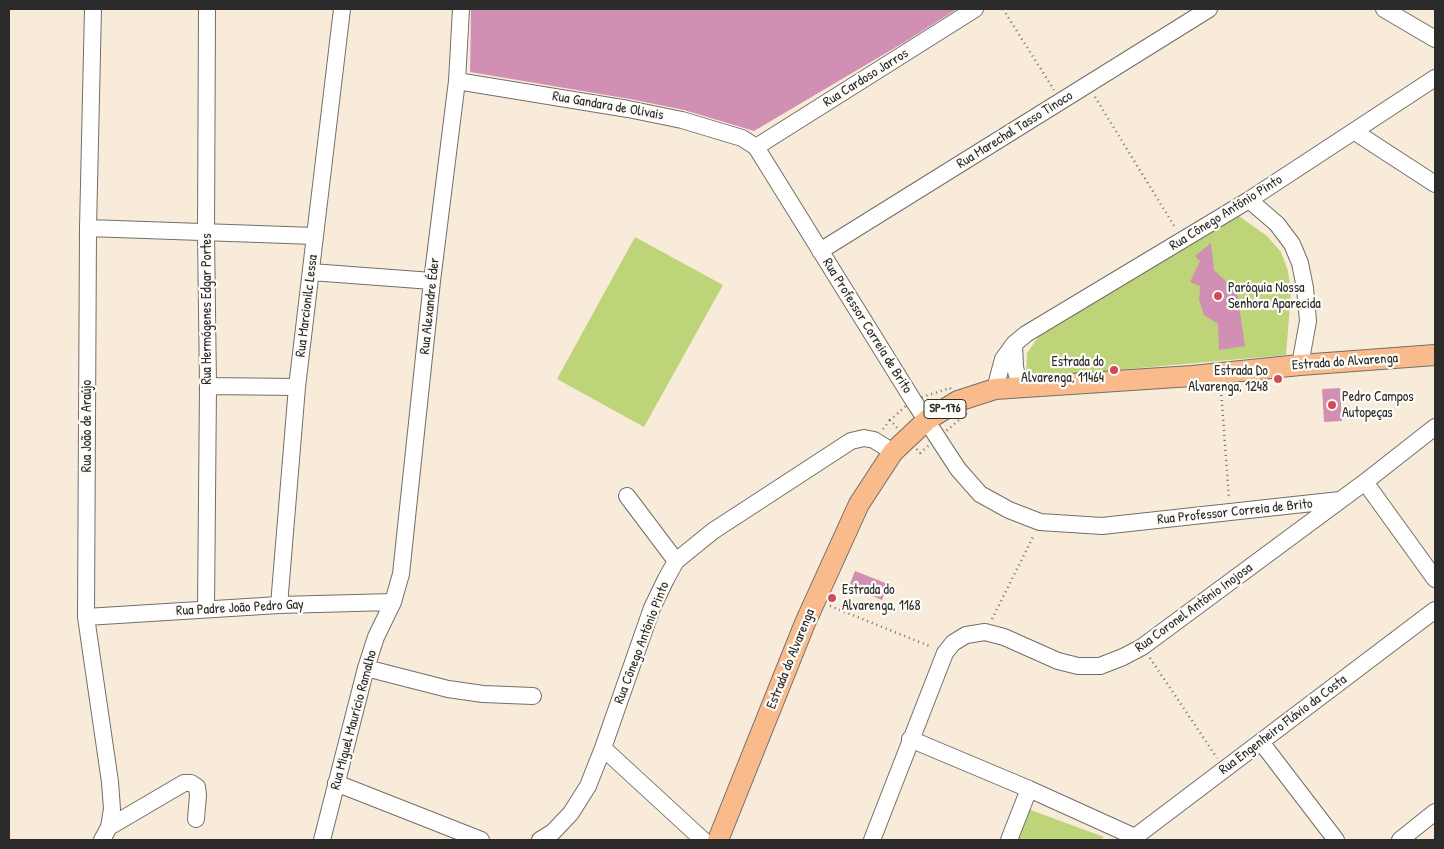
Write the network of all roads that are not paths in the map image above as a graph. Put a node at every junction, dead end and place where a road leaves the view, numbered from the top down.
1 (92, 9) edge
2 (208, 9) edge
3 (342, 9) edge
4 (457, 9) edge
5 (976, 9) edge
6 (1209, 9) edge
7 (1384, 9) edge
8 (1435, 39) edge
9 (1435, 78) edge
10 (456, 81) junction
11 (1354, 132) junction
12 (756, 147) junction
13 (1435, 184) edge
14 (1249, 200) junction
15 (88, 228) junction
16 (206, 233) junction
17 (315, 236) junction
18 (820, 251) junction
19 (311, 272) junction
20 (432, 281) junction
21 (1014, 344) junction
22 (1435, 355) edge
23 (1300, 365) junction
24 (208, 386) junction
25 (297, 387) junction
26 (1020, 388) junction
27 (995, 389) junction
28 (927, 420) junction
29 (1435, 427) edge
30 (892, 452) junction
31 (1365, 482) junction
32 (627, 496) dead end
33 (1340, 500) junction
34 (676, 561) junction
35 (1435, 579) edge
36 (394, 602) junction
37 (279, 605) junction
38 (206, 609) junction
39 (1435, 610) edge
40 (86, 616) junction
41 (366, 668) junction
42 (533, 696) dead end
43 (910, 740) junction
44 (1260, 742) junction
45 (603, 748) junction
46 (336, 784) junction
47 (1029, 789) junction
48 (1435, 812) edge
49 (196, 819) dead end
50 (106, 834) edge
51 (1133, 839) edge
52 (322, 840) edge
53 (481, 840) edge
54 (540, 840) edge
55 (703, 840) edge
56 (718, 840) edge
57 (872, 840) edge
58 (1009, 840) edge
59 (1336, 840) edge
60 (1400, 840) edge

1 - 15 street, Rua João de Araújo
2 - 16 street, Rua Hermógenes Edgar Portes
3 - 17 street, Rua Marcionilc Lessa
4 - 10 street, Rua Alexandre Éder
5 - 12 street, Rua Cardoso Jarros
6 - 18 street, Rua Marechal Tasso Tinoco
7 - 8 street
9 - 11 street, Rua Cônego Antônio Pinto
10 - 12 street, Rua Gandara de Olivais
10 - 20 street, Rua Alexandre Éder
11 - 13 street
11 - 14 street, Rua Cônego Antônio Pinto
12 - 18 street, Rua Professor Correia de Brito
14 - 21 street, Rua Cônego Antônio Pinto
14 - 23 street
15 - 16 street
15 - 40 street, Rua João de Araújo
16 - 17 street
16 - 24 street, Rua Hermógenes Edgar Portes
17 - 19 street, Rua Marcionilc Lessa
18 - 28 street, Rua Professor Correia de Brito
19 - 20 street
19 - 25 street, Rua Marcionilc Lessa
20 - 36 street, Rua Alexandre Éder
21 - 26 street
21 - 27 street, Rua Cônego Antônio Pinto
22 - 23 main road, Estrada do Alvarenga / SP-176
23 - 26 main road, Estrada do Alvarenga / SP-176
24 - 25 street
24 - 38 street, Rua Hermógenes Edgar Portes
25 - 37 street, Rua Marcionilc Lessa
26 - 27 main road, Estrada do Alvarenga / SP-176
27 - 28 main road, Estrada do Alvarenga / SP-176
28 - 30 main road, Estrada do Alvarenga / SP-176
28 - 33 street, Rua Professor Correia de Brito
29 - 31 street, Rua Coronel Antônio Inojosa
30 - 34 street, Rua Cônego Antônio Pinto
30 - 56 main road, Estrada do Alvarenga / SP-176
31 - 33 street, Rua Coronel Antônio Inojosa
31 - 35 street
32 - 34 street
33 - 43 street, Rua Coronel Antônio Inojosa
34 - 45 street, Rua Cônego Antônio Pinto
36 - 37 street, Rua Padre João Pedro Gay
36 - 41 street, Rua Miguel Maurício Ramalho
37 - 38 street, Rua Padre João Pedro Gay
38 - 40 street, Rua Padre João Pedro Gay
39 - 44 street, Rua Engenheiro Flávio da Costa
40 - 50 street, Rua João de Araújo
41 - 42 street
41 - 46 street, Rua Miguel Maurício Ramalho
43 - 47 street
43 - 57 street, Rua Coronel Antônio Inojosa
44 - 51 street, Rua Engenheiro Flávio da Costa
44 - 59 street
45 - 54 street, Rua Cônego Antônio Pinto
45 - 55 street
46 - 52 street, Rua Miguel Maurício Ramalho
46 - 53 street
47 - 51 street
47 - 58 street
48 - 60 street
49 - 50 street

